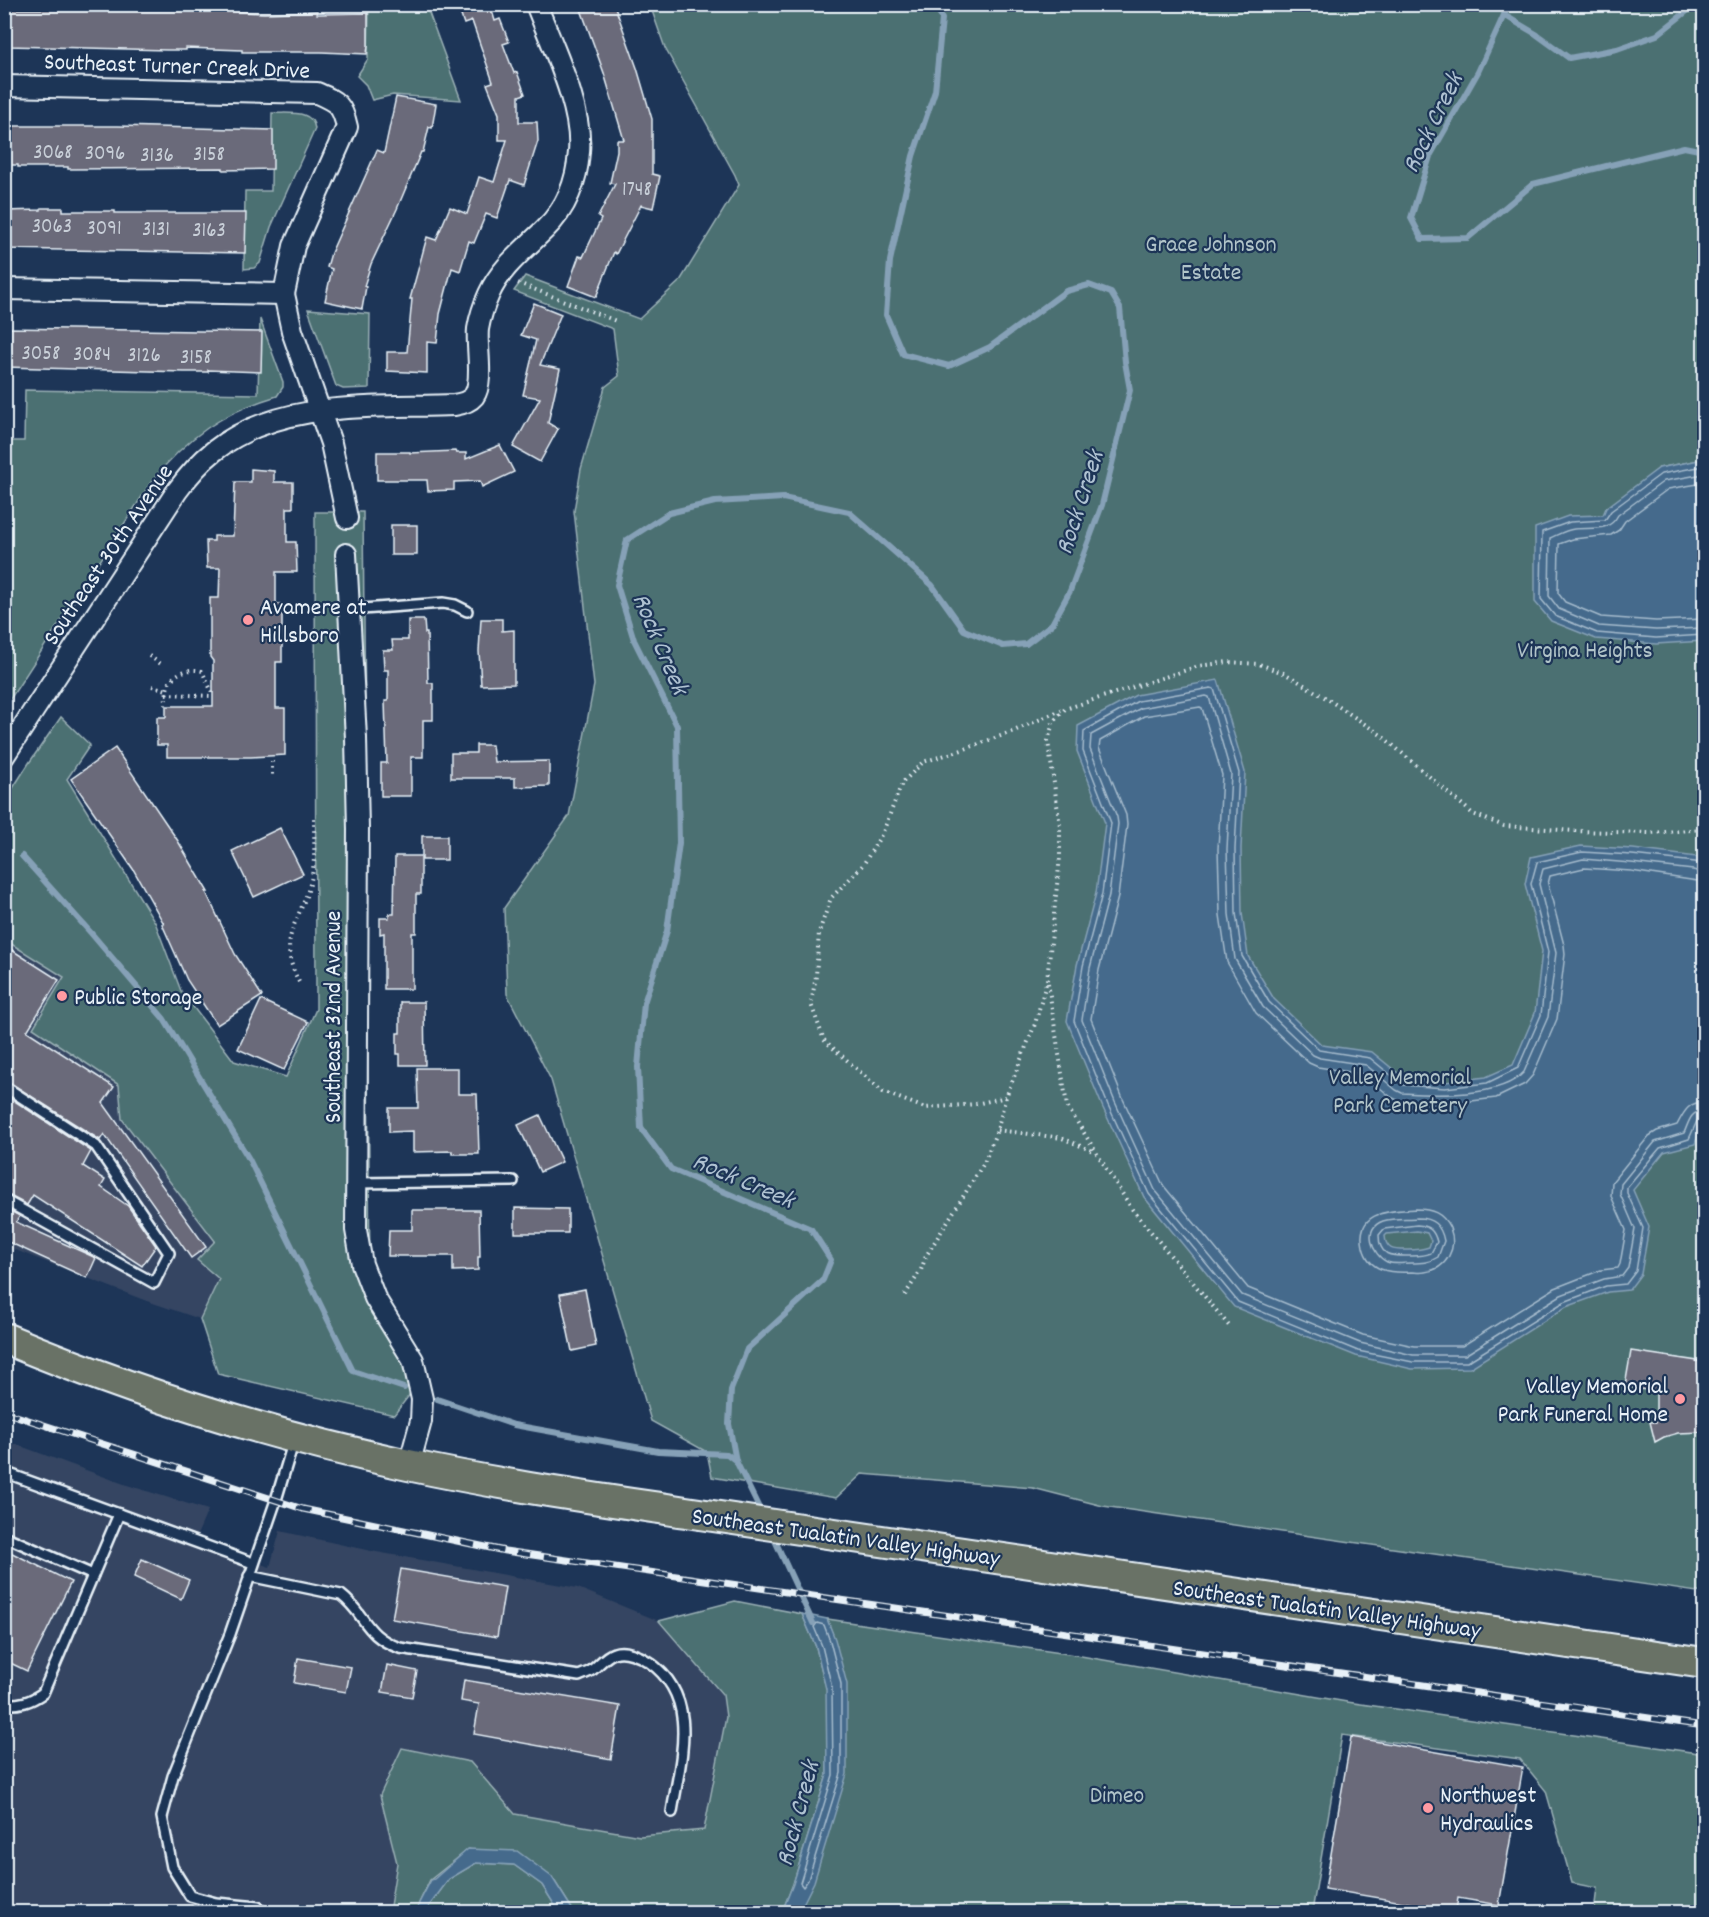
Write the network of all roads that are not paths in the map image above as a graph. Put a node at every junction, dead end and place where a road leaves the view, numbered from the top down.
1 (536, 4) edge
2 (4, 86) edge
3 (4, 289) edge
4 (284, 294) junction
5 (321, 410) junction
6 (347, 518) dead end
7 (346, 554) dead end
8 (348, 609) junction
9 (467, 611) dead end
10 (4, 756) edge
11 (4, 1086) edge
12 (513, 1181) dead end
13 (357, 1184) junction
14 (4, 1200) edge
15 (4, 1338) edge
16 (294, 1438) junction
17 (409, 1465) junction
18 (4, 1472) edge
19 (119, 1514) junction
20 (4, 1536) edge
21 (254, 1563) junction
22 (93, 1575) junction
23 (249, 1576) junction
24 (1704, 1663) edge
25 (4, 1704) edge
26 (672, 1812) dead end
27 (258, 1908) dead end

1 - 5 street, Southeast 30th Avenue
2 - 4 street, Southeast Turner Creek Drive
3 - 4 street
4 - 5 street
5 - 6 street
5 - 10 street, Southeast 30th Avenue
7 - 8 street, Southeast 32nd Avenue
8 - 9 lane
8 - 13 street, Southeast 32nd Avenue
11 - 14 lane
12 - 13 lane
13 - 17 street, Southeast 32nd Avenue
15 - 16 main road, Southeast Tualatin Valley Highway
16 - 17 main road, Southeast Tualatin Valley Highway
16 - 21 lane
17 - 24 main road, Southeast Tualatin Valley Highway
18 - 19 lane
19 - 21 lane
19 - 22 lane
20 - 22 lane
21 - 23 lane
22 - 25 lane
23 - 26 lane
23 - 27 lane

